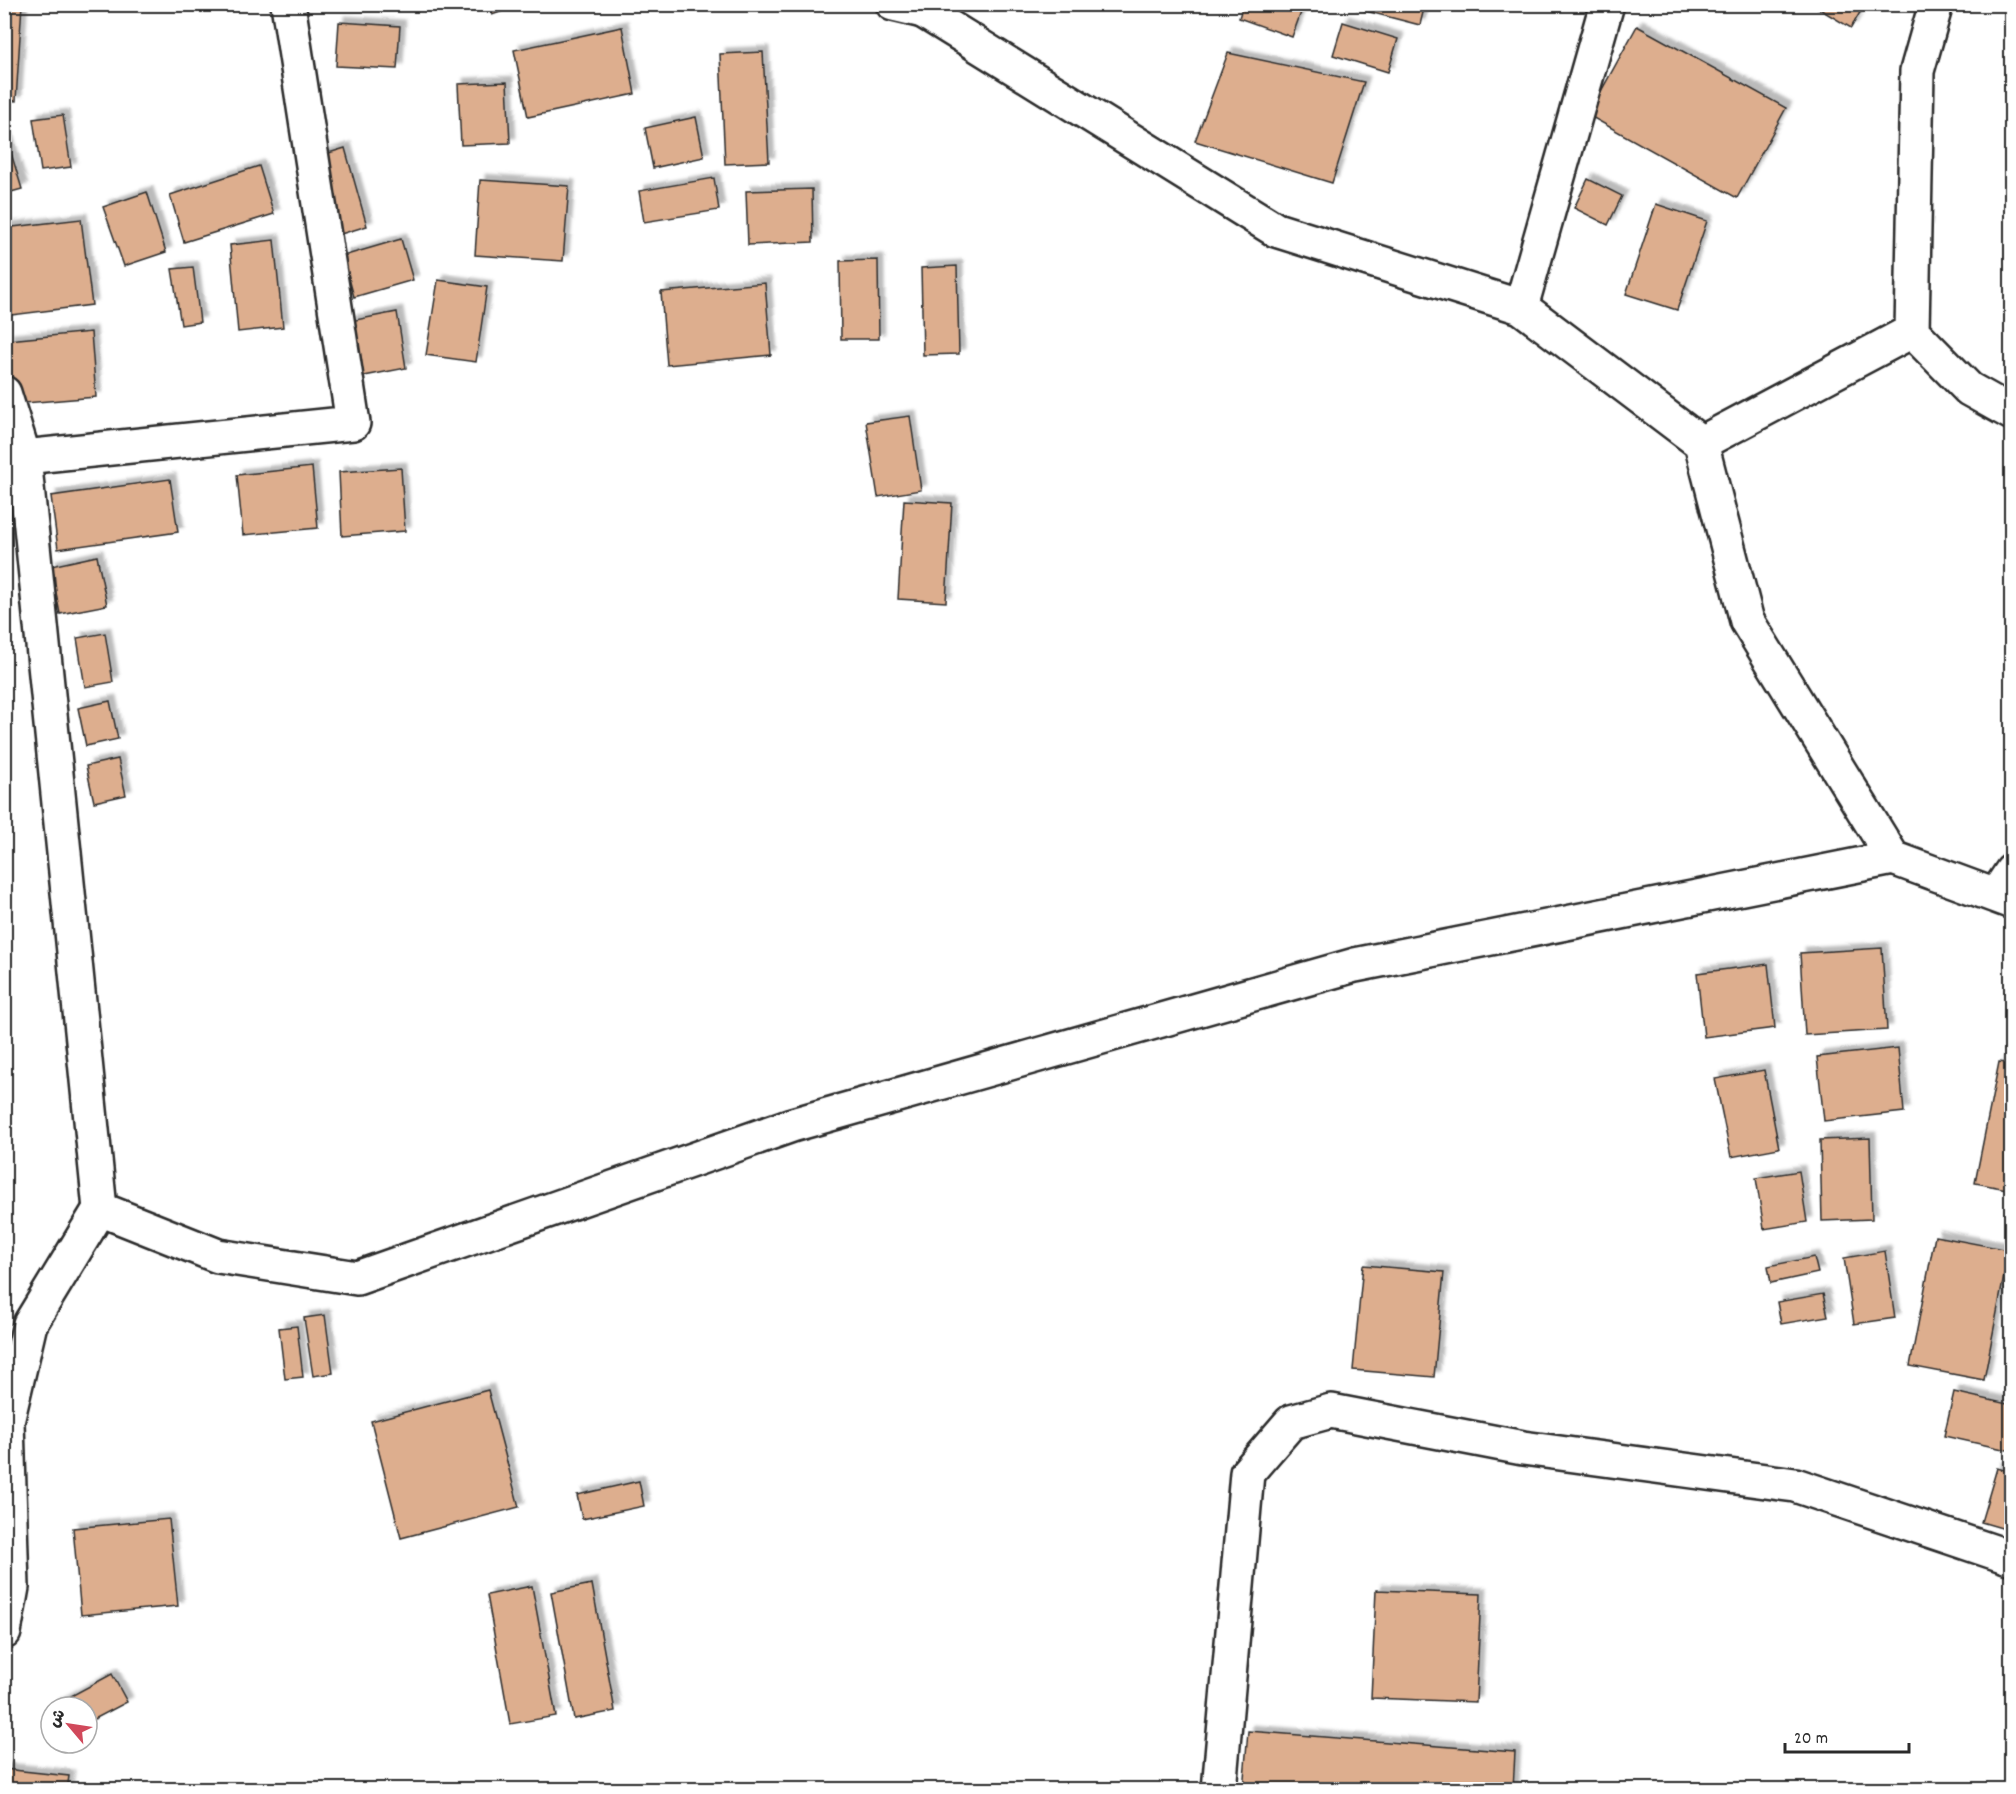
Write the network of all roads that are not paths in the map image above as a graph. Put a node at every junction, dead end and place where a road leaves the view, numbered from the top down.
1 (288, 4) edge
2 (1607, 4) edge
3 (1936, 4) edge
4 (914, 7) edge
5 (1521, 307) junction
6 (1912, 331) junction
7 (4, 393) edge
8 (2012, 414) edge
9 (1701, 443) junction
10 (24, 457) junction
11 (1893, 858) junction
12 (2006, 889) edge
13 (100, 1209) junction
14 (2012, 1558) edge
15 (4, 1632) edge
16 (1219, 1790) edge

1 - 10 street
2 - 5 street
3 - 6 street
4 - 5 street
5 - 9 street
6 - 8 street
6 - 9 street
7 - 10 street
9 - 11 street
10 - 13 street
11 - 12 street
11 - 13 street
13 - 15 street
14 - 16 street

